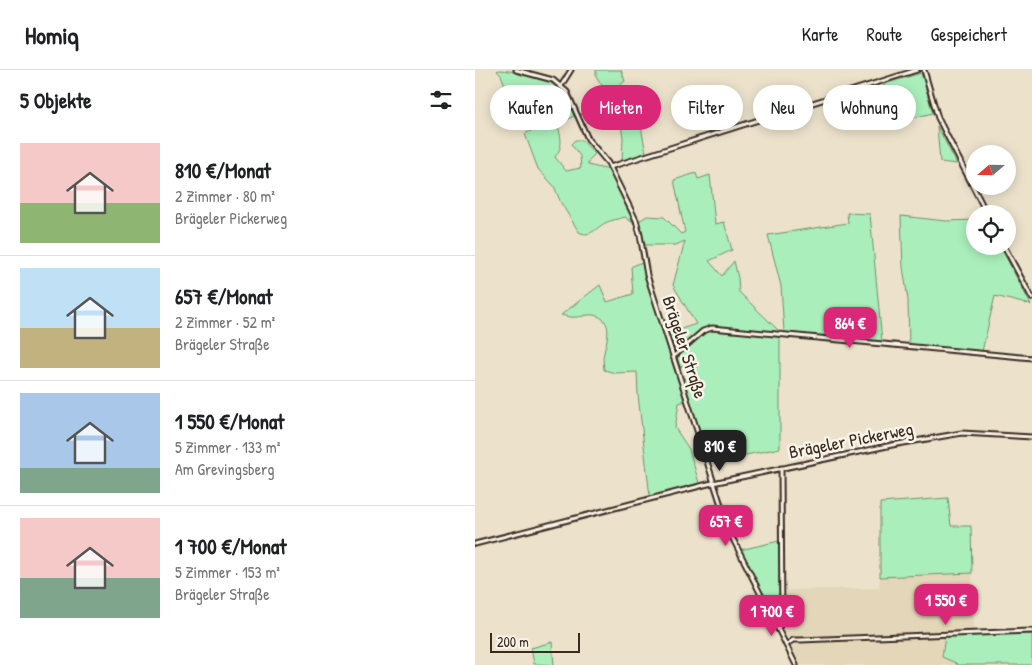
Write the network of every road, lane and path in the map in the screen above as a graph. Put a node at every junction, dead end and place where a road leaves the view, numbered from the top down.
1 (516, 70) edge
2 (571, 70) edge
3 (917, 70) edge
4 (924, 70) edge
5 (559, 85) edge
6 (562, 85) edge
7 (571, 100) edge
8 (611, 167) junction
9 (982, 205) edge
10 (1009, 255) edge
11 (1032, 298) edge
12 (673, 357) junction
13 (1032, 358) edge
14 (1032, 437) edge
15 (781, 468) junction
16 (714, 483) junction
17 (475, 544) edge
18 (777, 629) junction
19 (1032, 631) edge
20 (785, 645) junction
21 (796, 665) edge

1 - 5 street
2 - 6 street
3 - 8 street
4 - 9 street
7 - 8 street, Brägeler Straße
8 - 12 street, Brägeler Straße
10 - 11 street
12 - 13 street
12 - 16 street, Brägeler Straße
14 - 15 street, Brägeler Pickerweg
15 - 16 street, Brägeler Pickerweg
15 - 18 street
16 - 17 street, Brägeler Pickerweg
16 - 18 street, Brägeler Straße
18 - 20 street, Brägeler Straße
19 - 20 street
20 - 21 street, Brägeler Straße

